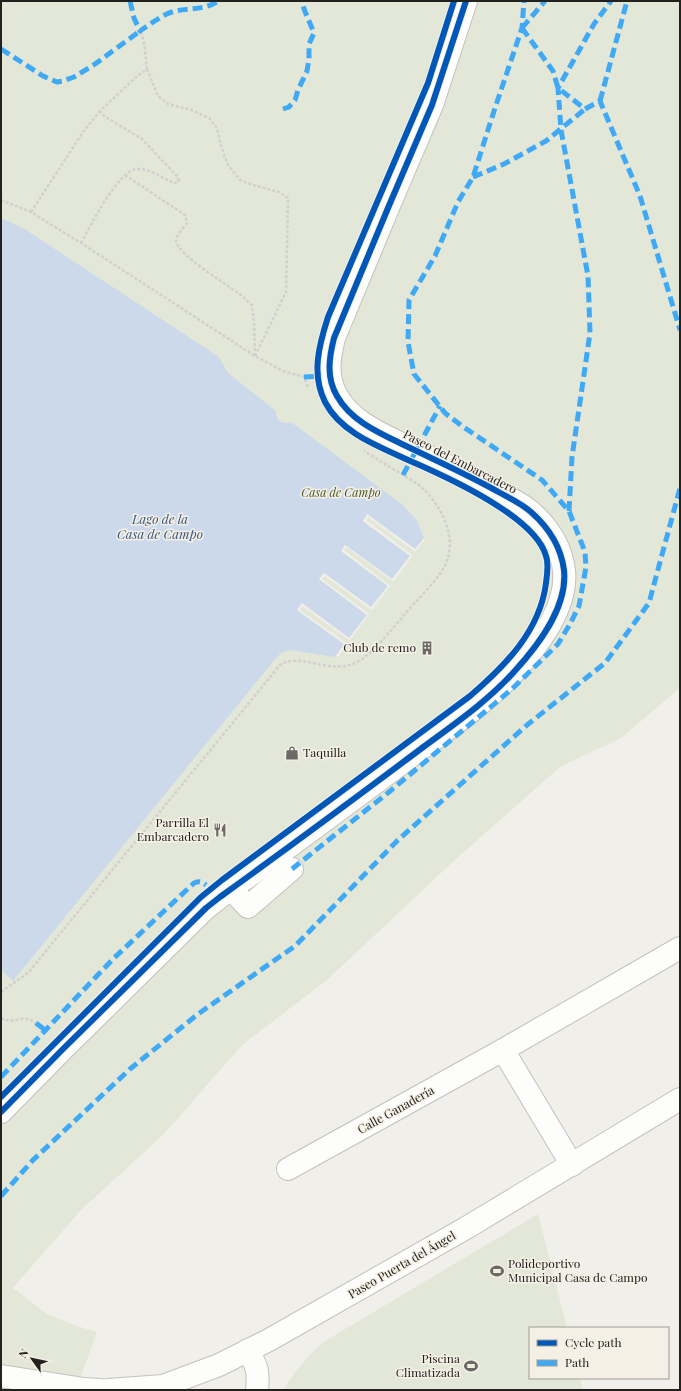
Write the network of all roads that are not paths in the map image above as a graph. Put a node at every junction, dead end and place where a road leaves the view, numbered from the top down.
1 (466, 1) edge
2 (292, 869) dead end
3 (231, 889) junction
4 (680, 948) edge
5 (504, 1050) junction
6 (680, 1099) edge
7 (1, 1112) edge
8 (572, 1165) junction
9 (288, 1169) dead end
10 (248, 1350) junction
11 (1, 1376) edge
12 (100, 1390) edge
13 (108, 1390) edge
14 (256, 1390) edge

1 - 3 street, Paseo del Embarcadero
2 - 3 street
3 - 7 street, Paseo del Embarcadero
4 - 5 street, Calle Ganadería
5 - 8 street
5 - 9 street, Calle Ganadería
6 - 8 street, Paseo Puerta del Ángel
8 - 10 street, Paseo Puerta del Ángel
10 - 13 street, Paseo Puerta del Ángel
10 - 14 street
11 - 12 street

